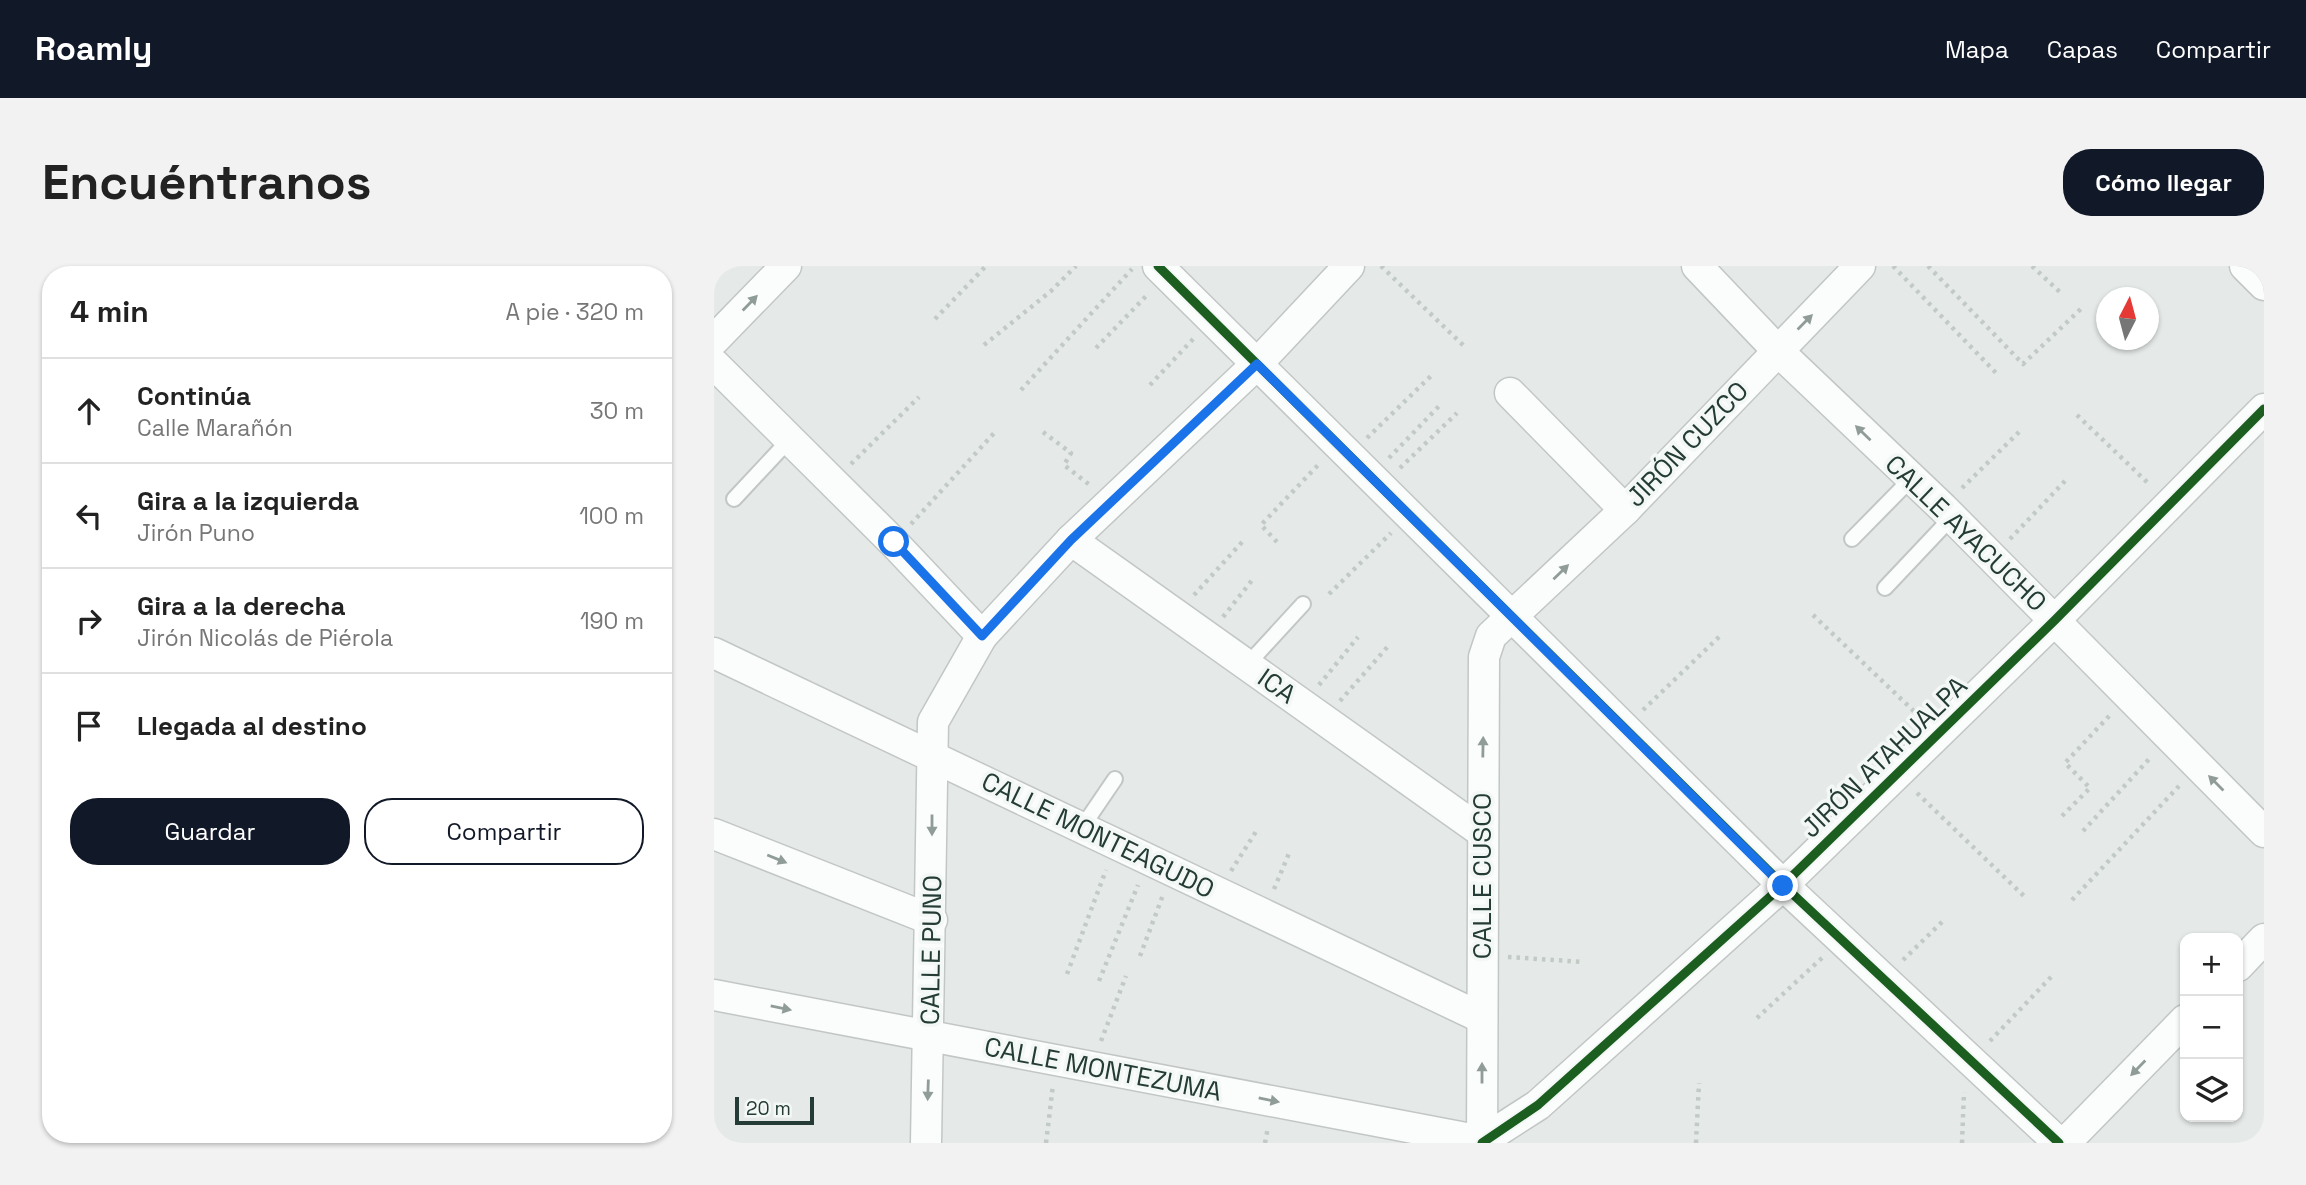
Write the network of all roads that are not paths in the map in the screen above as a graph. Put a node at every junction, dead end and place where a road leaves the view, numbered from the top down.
1 (786, 266) edge
2 (1349, 266) edge
3 (1697, 266) edge
4 (1860, 266) edge
5 (2245, 266) edge
6 (1162, 270) edge
7 (2264, 285) edge
8 (714, 340) edge
9 (1777, 350) junction
10 (714, 364) edge
11 (1257, 364) junction
12 (1510, 393) dead end
13 (2264, 409) edge
14 (790, 439) junction
15 (1911, 479) junction
16 (734, 499) dead end
17 (1625, 510) junction
18 (1947, 513) junction
19 (1852, 539) dead end
20 (1071, 540) junction
21 (1885, 587) dead end
22 (1303, 604) dead end
23 (1512, 619) junction
24 (2054, 620) junction
25 (982, 636) junction
26 (716, 658) edge
27 (1247, 665) junction
28 (932, 757) junction
29 (1115, 779) dead end
30 (1083, 826) junction
31 (1482, 832) junction
32 (2264, 832) edge
33 (714, 834) edge
34 (1783, 886) junction
35 (932, 920) junction
36 (2264, 939) edge
37 (2243, 961) edge
38 (714, 995) edge
39 (1482, 1018) junction
40 (2180, 1025) edge
41 (930, 1037) junction
42 (1485, 1142) edge
43 (926, 1143) edge
44 (2059, 1143) edge
45 (2065, 1143) edge

8 -> 1 street
2 - 11 street, CALLE PUNO
3 - 9 street, CALLE AYACUCHO
9 -> 4 street, JIRÓN CUZCO
5 - 7 street
6 - 11 street
15 -> 9 street, CALLE AYACUCHO
9 - 17 street, JIRÓN CUZCO
10 - 14 street
11 - 20 street, CALLE PUNO
11 - 23 street
12 - 17 street
13 - 24 street, JIRÓN ATAHUALPA
14 - 16 lane
14 - 25 street
15 - 18 street, CALLE AYACUCHO
15 - 19 lane
23 -> 17 street, JIRÓN CUZCO
18 - 21 lane
18 - 24 street, CALLE AYACUCHO
20 - 25 street, CALLE PUNO
20 - 27 street, ICA
22 - 27 lane
31 -> 23 street, CALLE CUSCO
23 - 34 street
32 -> 24 street, CALLE AYACUCHO
24 - 34 street, JIRÓN ATAHUALPA
25 - 28 street, CALLE PUNO
26 - 28 street, CALLE MONTEAGUDO
27 - 31 street, ICA
28 - 30 street, CALLE MONTEAGUDO
28 -> 35 street, CALLE PUNO
29 - 30 lane
30 - 39 street, CALLE MONTEAGUDO
31 - 39 street, CALLE CUSCO
33 -> 35 street
34 - 42 street, JIRÓN ATAHUALPA
34 - 44 street
35 - 41 street, CALLE PUNO
36 - 37 street
38 -> 41 street, CALLE MONTEZUMA
42 -> 39 street, CALLE CUSCO
40 -> 45 street
41 -> 42 street, CALLE MONTEZUMA
41 -> 43 street, CALLE PUNO

